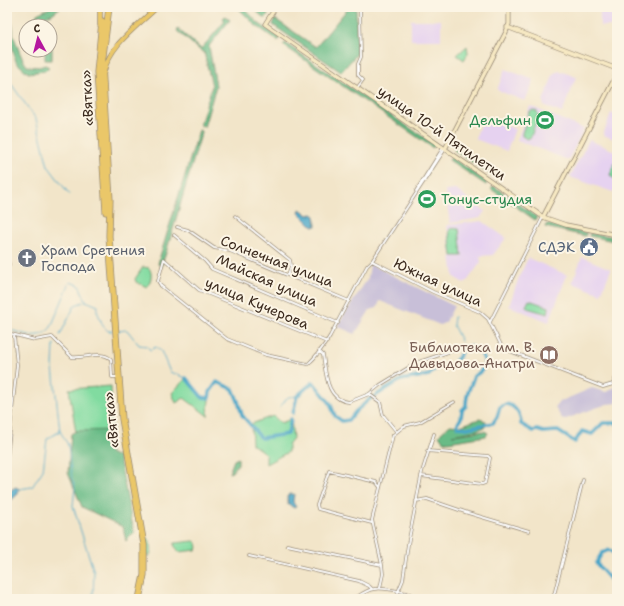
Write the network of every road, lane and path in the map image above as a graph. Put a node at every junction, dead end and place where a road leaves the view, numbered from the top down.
1 (100, 7) edge
2 (105, 7) edge
3 (109, 7) edge
4 (157, 7) edge
5 (276, 7) edge
6 (360, 7) edge
7 (508, 7) edge
8 (507, 26) junction
9 (99, 43) junction
10 (617, 68) edge
11 (617, 74) edge
12 (102, 82) junction
13 (357, 88) junction
14 (444, 148) junction
15 (235, 216) dead end
16 (543, 217) junction
17 (177, 227) dead end
18 (174, 235) dead end
19 (617, 235) edge
20 (109, 236) junction
21 (7, 257) edge
22 (372, 261) junction
23 (7, 271) edge
24 (288, 276) junction
25 (349, 301) junction
26 (493, 314) junction
27 (486, 316) junction
28 (490, 322) junction
29 (338, 323) junction
30 (7, 333) edge
31 (14, 336) junction
32 (327, 342) junction
33 (457, 349) dead end
34 (320, 351) junction
35 (617, 375) edge
36 (119, 377) junction
37 (369, 394) junction
38 (454, 402) dead end
39 (396, 431) junction
40 (434, 434) dead end
41 (427, 451) junction
42 (7, 458) edge
43 (421, 476) junction
44 (583, 480) dead end
45 (381, 481) junction
46 (376, 482) junction
47 (380, 486) junction
48 (416, 501) junction
49 (372, 523) junction
50 (528, 531) dead end
51 (287, 544) dead end
52 (250, 556) dead end
53 (382, 565) junction
54 (380, 588) junction
55 (372, 589) junction
56 (398, 592) junction
57 (139, 599) edge
58 (354, 599) edge
59 (425, 599) edge
60 (553, 599) edge

1 - 9 main road
2 - 9 highway, «Вятка»
3 - 12 highway, «Вятка»
4 - 12 main road
5 - 13 main road, улица 10-й Пятилетки
6 - 13 street
7 - 8 main road
8 - 10 main road
8 - 14 main road
9 - 20 highway, «Вятка»
11 - 16 main road
12 - 20 highway, «Вятка»
13 - 14 main road, улица 10-й Пятилетки
14 - 16 main road, улица 10-й Пятилетки
14 - 22 street
15 - 24 street
16 - 19 main road, улица 10-й Пятилетки
16 - 26 street
17 - 24 street, Солнечная улица
18 - 29 street, Майская улица
20 - 36 highway, «Вятка»
21 - 23 street
22 - 25 street
22 - 27 street, Южная улица
24 - 25 street, Солнечная улица
25 - 29 street
26 - 27 street
26 - 28 street
27 - 28 street, Южная улица
28 - 35 street, Южная улица
29 - 32 street
30 - 31 street
31 - 36 street
31 - 42 street
32 - 34 street
32 - 34 street, улица Кучерова
33 - 37 street
34 - 37 street
36 - 57 highway, «Вятка»
37 - 39 street
38 - 39 street
39 - 45 street
40 - 41 street
41 - 43 street
41 - 43 street
43 - 48 street
44 - 60 street
45 - 46 street
45 - 47 street
46 - 47 street
46 - 49 street
47 - 49 street
48 - 50 street
48 - 56 street
49 - 53 street
51 - 53 street
52 - 55 street
53 - 54 street
54 - 55 street
54 - 56 street
55 - 58 street
56 - 59 street

